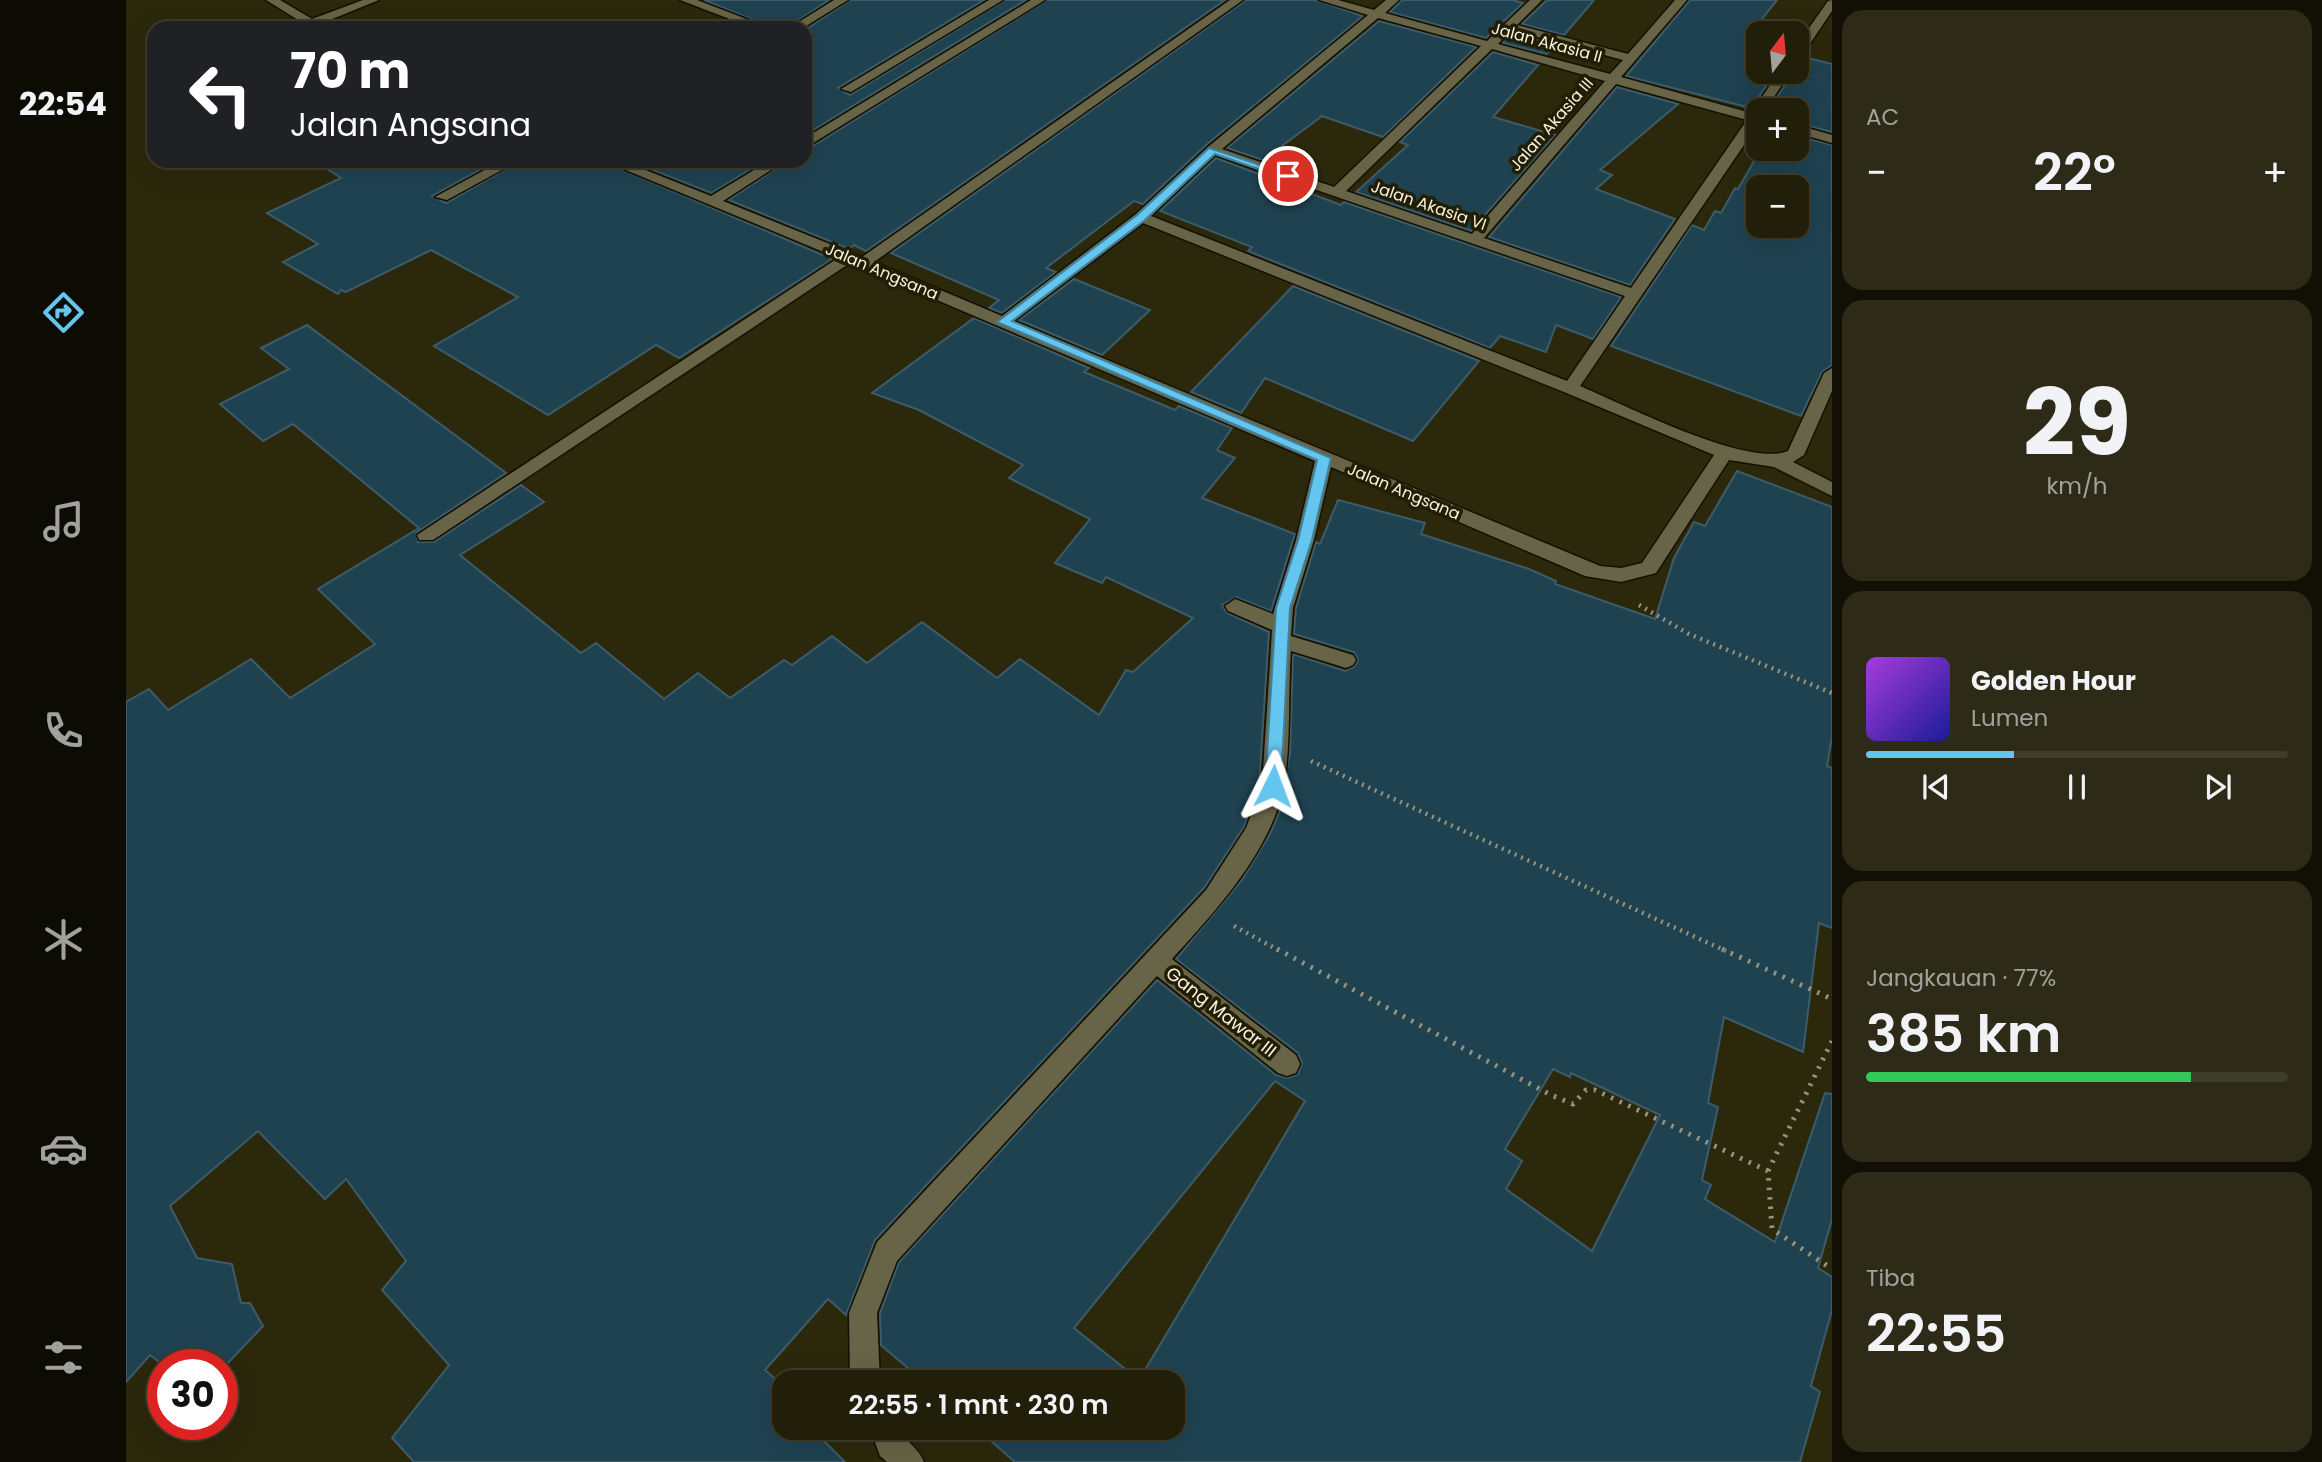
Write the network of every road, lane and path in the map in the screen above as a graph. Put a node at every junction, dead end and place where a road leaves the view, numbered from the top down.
1 (272, 0) edge
2 (373, 0) edge
3 (686, 0) edge
4 (842, 0) edge
5 (997, 0) edge
6 (1039, 0) edge
7 (1237, 0) edge
8 (1325, 0) edge
9 (1393, 0) edge
10 (1536, 0) edge
11 (1681, 0) edge
12 (1832, 3) edge
13 (1377, 14) junction
14 (308, 21) edge
15 (324, 21) edge
16 (744, 21) edge
17 (807, 21) edge
18 (1509, 26) junction
19 (1810, 35) edge
20 (1490, 45) junction
21 (1630, 58) junction
22 (1613, 79) junction
23 (847, 89) dead end
24 (1746, 111) edge
25 (1746, 132) edge
26 (1809, 132) edge
27 (1832, 139) edge
28 (812, 140) edge
29 (1213, 150) junction
30 (498, 168) edge
31 (629, 168) edge
32 (767, 168) edge
33 (1338, 192) junction
34 (442, 197) dead end
35 (713, 201) junction
36 (1141, 218) junction
37 (1475, 239) junction
38 (856, 260) junction
39 (1635, 294) junction
40 (1003, 322) junction
41 (1832, 373) edge
42 (1570, 388) junction
43 (1724, 453) junction
44 (1324, 458) junction
45 (1778, 462) junction
46 (1832, 490) edge
47 (426, 536) dead end
48 (1592, 571) junction
49 (1235, 606) dead end
50 (1281, 634) junction
51 (1346, 660) dead end
52 (1832, 693) edge
53 (1275, 744) junction
54 (1202, 909) junction
55 (1156, 960) junction
56 (1832, 999) edge
57 (1832, 1041) edge
58 (1287, 1065) dead end
59 (1768, 1171) junction
60 (1832, 1269) edge
61 (865, 1370) edge
62 (889, 1440) edge
63 (909, 1462) edge

1 - 14 street
2 - 15 street
3 - 16 street
4 - 17 street
5 - 23 street
6 - 28 street
7 - 38 street
8 - 13 street, Jalan Akasia II
9 - 13 street
10 - 18 street
11 - 21 street, Jalan Akasia III
12 - 19 street
13 - 20 street, Jalan Akasia II
13 - 29 street
18 - 20 street
18 - 21 street
20 - 22 street, Jalan Akasia II
20 - 33 street
21 - 22 street, Jalan Akasia III
22 - 24 street, Jalan Akasia II
22 - 37 street, Jalan Akasia III
25 - 39 street
26 - 27 street
29 - 33 street, Jalan Akasia VI
29 - 36 street
30 - 34 street
31 - 35 street, Jalan Angsana
32 - 35 street
33 - 37 street, Jalan Akasia VI
35 - 38 street, Jalan Angsana
36 - 40 street
36 - 42 street
37 - 39 street, Jalan Akasia VI
38 - 40 street, Jalan Angsana
38 - 47 street
39 - 42 street
40 - 44 street, Jalan Angsana
41 - 45 street
42 - 43 street
43 - 45 street
43 - 48 street, Jalan Angsana
44 - 48 street, Jalan Angsana
44 - 50 street
45 - 46 street
48 - 52 path
49 - 50 street
50 - 51 street
50 - 53 street
53 - 54 street
53 - 56 path
54 - 55 street
54 - 59 path
55 - 58 street, Gang Mawar III
55 - 61 street
57 - 59 path
59 - 60 path
62 - 63 street

